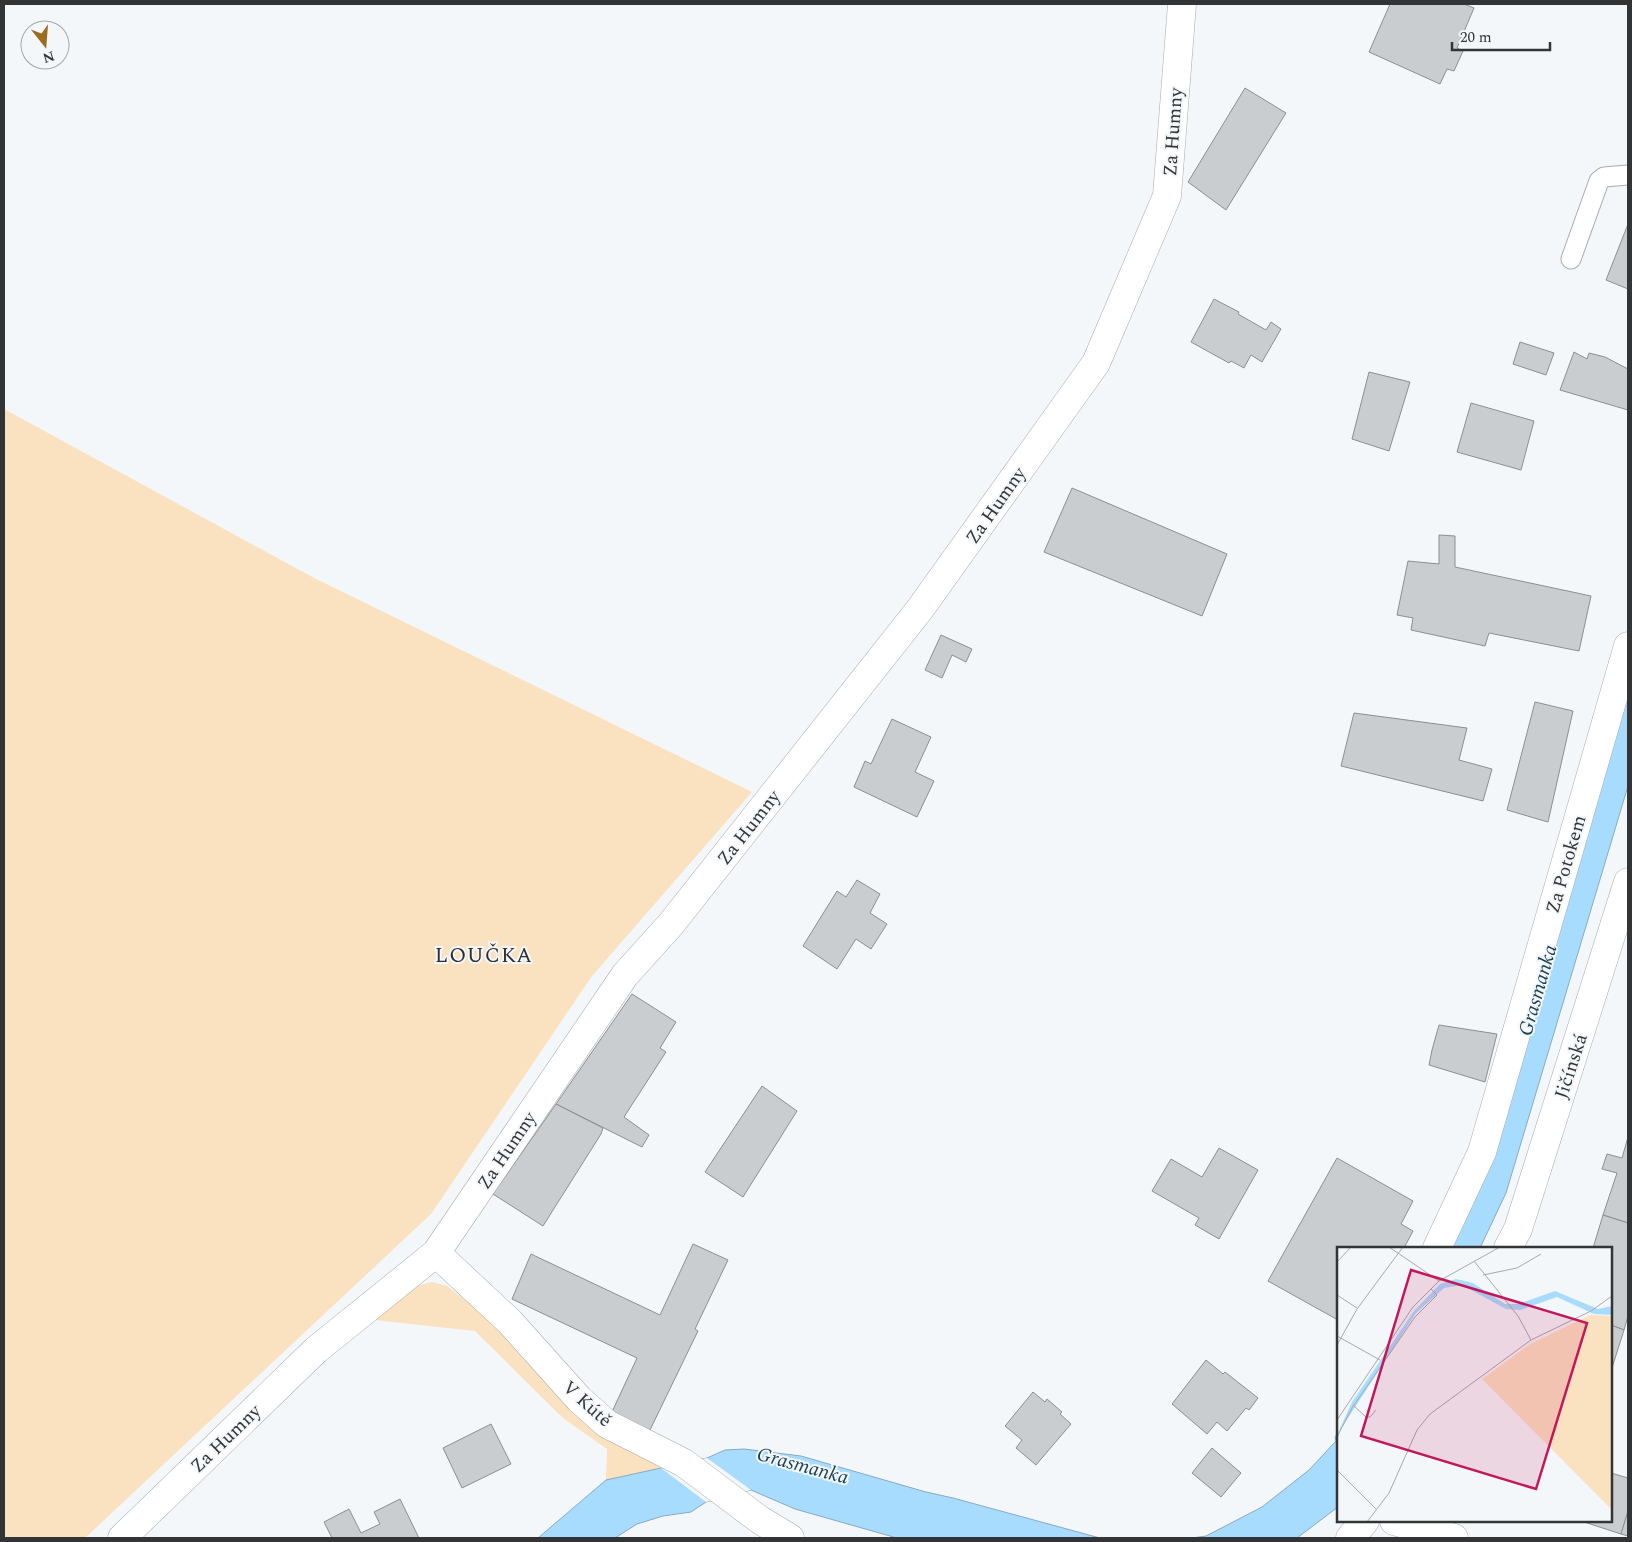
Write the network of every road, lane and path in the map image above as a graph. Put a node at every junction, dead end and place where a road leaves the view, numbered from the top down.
1 (1182, 4) edge
2 (1628, 174) edge
3 (1572, 259) dead end
4 (1628, 646) edge
5 (1624, 676) edge
6 (1628, 882) edge
7 (1437, 1247) edge
8 (1509, 1247) edge
9 (436, 1253) junction
10 (1364, 1522) edge
11 (1398, 1522) edge
12 (122, 1538) edge
13 (790, 1538) edge
14 (1350, 1538) edge
15 (1454, 1538) edge

1 - 9 street, Za Humny
2 - 3 lane
4 - 5 street, Za Potokem
5 - 7 street, Za Potokem
6 - 8 street, Jičínská
9 - 12 street, Za Humny
9 - 13 street, V Kútě
10 - 14 street
11 - 15 street

